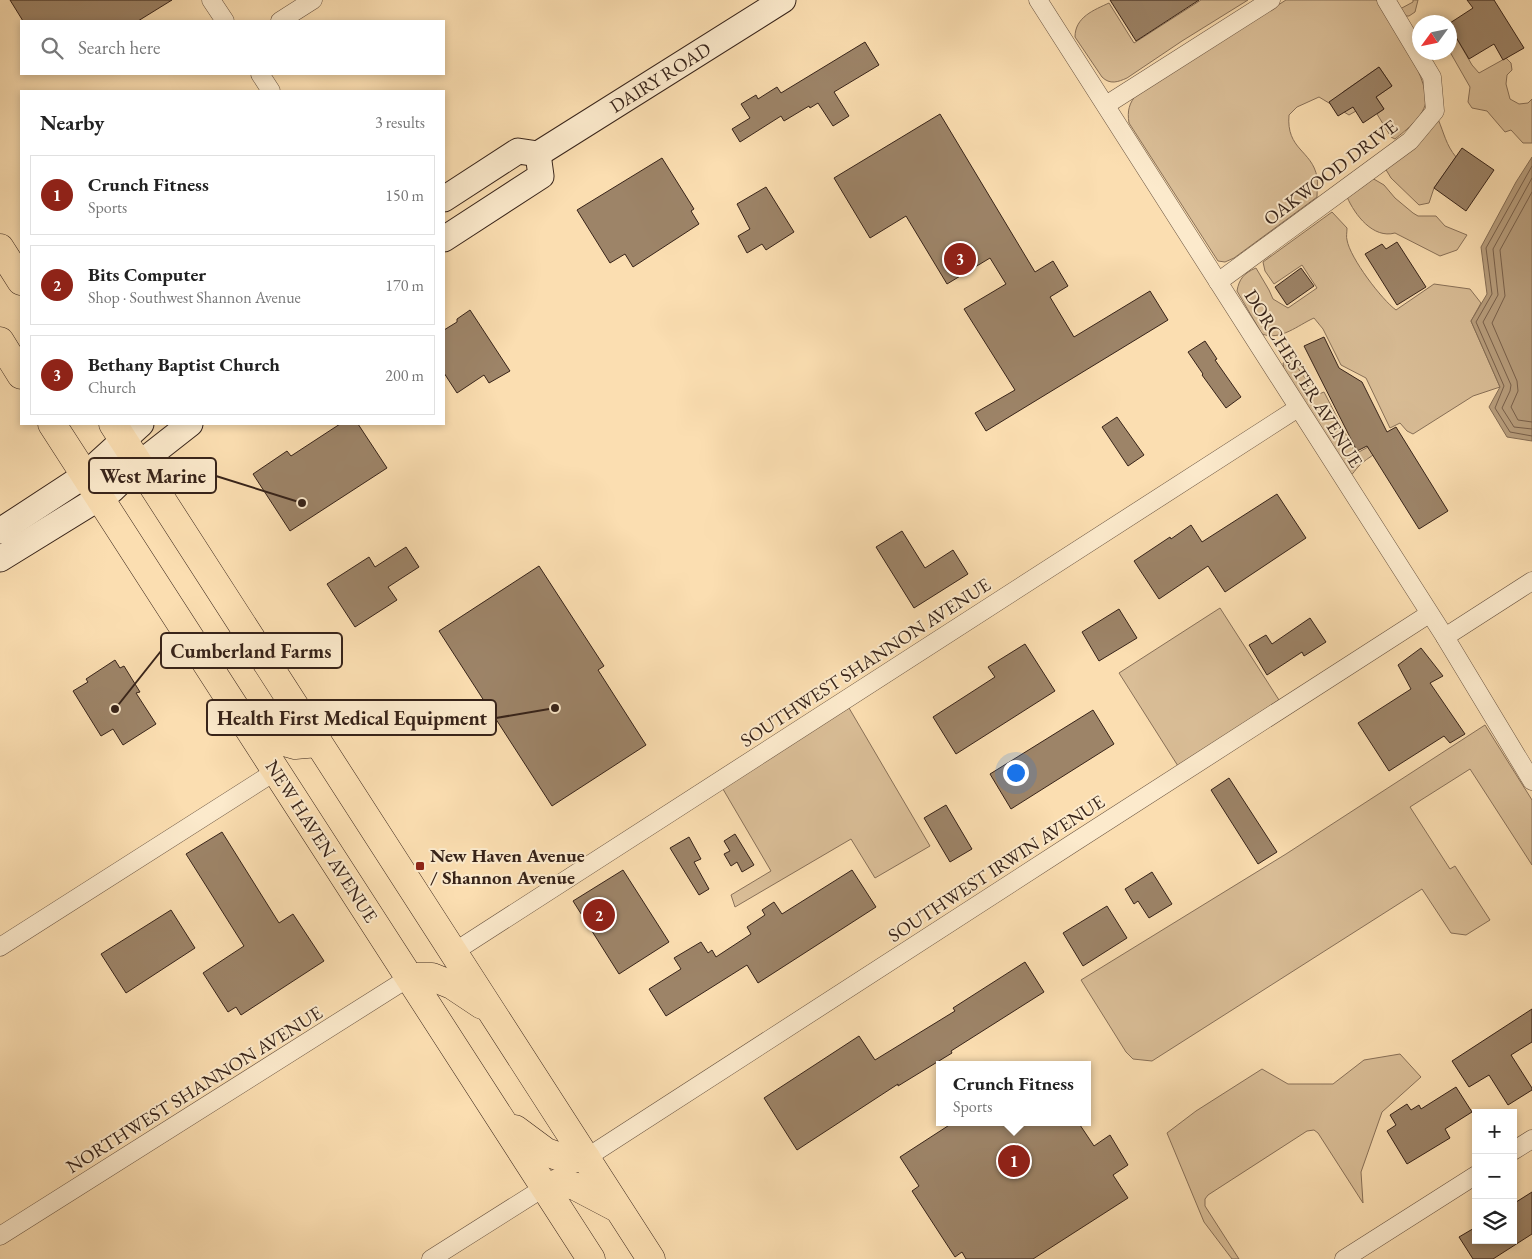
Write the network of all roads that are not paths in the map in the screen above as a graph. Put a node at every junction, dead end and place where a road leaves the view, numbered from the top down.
1 (211, 0) edge
2 (313, 0) edge
3 (783, 0) edge
4 (1038, 0) edge
5 (1271, 0) edge
6 (1386, 0) edge
7 (224, 20) edge
8 (282, 20) edge
9 (261, 75) edge
10 (271, 90) edge
11 (1106, 106) junction
12 (538, 154) junction
13 (445, 198) edge
14 (445, 238) edge
15 (0, 248) edge
16 (20, 279) edge
17 (1218, 282) junction
18 (1298, 408) junction
19 (53, 425) edge
20 (189, 425) edge
21 (126, 429) edge
22 (139, 464) junction
23 (92, 486) junction
24 (0, 531) edge
25 (0, 559) edge
26 (1532, 582) edge
27 (1429, 614) junction
28 (1445, 636) junction
29 (233, 705) junction
30 (318, 742) junction
31 (276, 771) junction
32 (1532, 781) edge
33 (0, 947) edge
34 (454, 952) junction
35 (410, 977) junction
36 (492, 1012) junction
37 (501, 1119) junction
38 (1532, 1138) edge
39 (1517, 1147) edge
40 (586, 1158) junction
41 (1472, 1177) edge
42 (545, 1187) junction
43 (620, 1210) junction
44 (0, 1236) edge
45 (431, 1259) edge
46 (591, 1259) edge
47 (651, 1259) edge
48 (1344, 1259) edge

1 - 7 street
2 - 8 street
3 - 12 street, DAIRY ROAD
4 - 11 street, DORCHESTER AVENUE
5 - 11 street
6 - 17 street, OAKWOOD DRIVE
9 - 10 street
11 - 17 street, DORCHESTER AVENUE
12 - 13 street
12 - 14 street
15 - 16 main road
17 - 18 street, DORCHESTER AVENUE
18 - 27 street, DORCHESTER AVENUE
18 - 34 street, SOUTHWEST SHANNON AVENUE
19 - 23 main road, NEW HAVEN AVENUE
20 - 22 street
21 - 22 main road
21 - 23 street
22 - 23 street
22 - 30 main road
23 - 24 street
23 - 25 street
23 - 29 main road, NEW HAVEN AVENUE
26 - 28 street
27 - 28 street, DORCHESTER AVENUE
27 - 40 street, SOUTHWEST IRWIN AVENUE
28 - 32 street, DORCHESTER AVENUE
29 - 30 main road
29 - 31 main road, NEW HAVEN AVENUE
30 - 34 main road
31 - 33 street
31 - 35 main road, NEW HAVEN AVENUE
34 - 36 main road
35 - 36 main road
35 - 37 main road, NEW HAVEN AVENUE
35 - 44 street, NORTHWEST SHANNON AVENUE
36 - 40 main road
37 - 40 main road
37 - 42 main road, NEW HAVEN AVENUE
38 - 39 street
40 - 43 main road
41 - 48 street
42 - 43 main road
42 - 45 street
42 - 46 main road, NEW HAVEN AVENUE
43 - 47 main road

